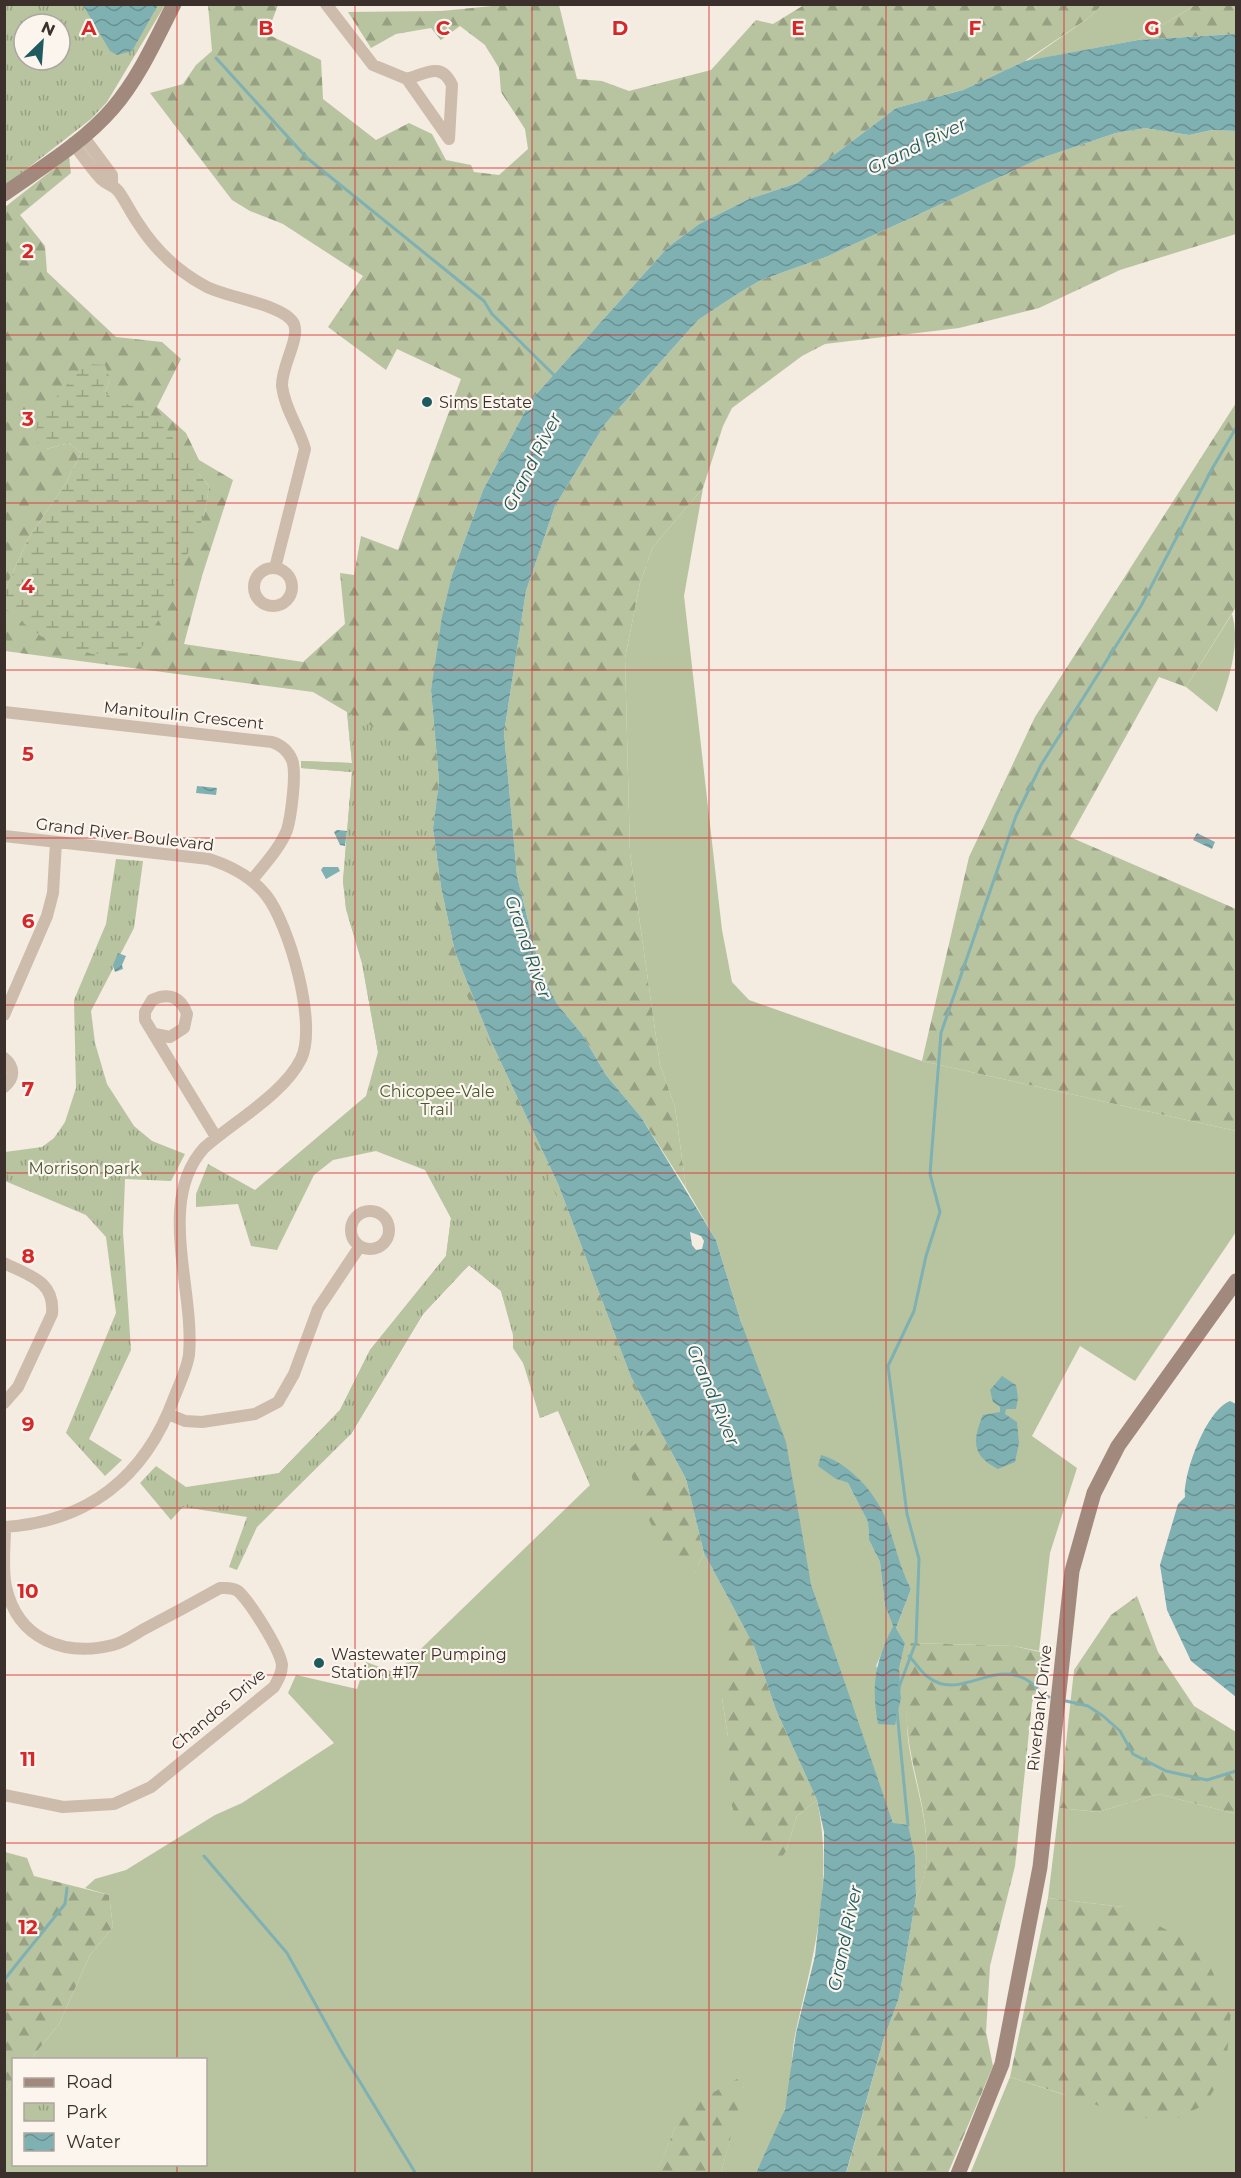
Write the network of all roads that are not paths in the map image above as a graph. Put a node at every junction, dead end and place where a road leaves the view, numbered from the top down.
1 (174, 4) edge
2 (326, 4) edge
3 (406, 79) junction
4 (78, 140) junction
5 (4, 194) edge
6 (275, 568) dead end
7 (4, 712) edge
8 (4, 836) edge
9 (56, 842) junction
10 (252, 880) junction
11 (4, 1015) edge
12 (156, 1034) dead end
13 (4, 1058) edge
14 (4, 1087) edge
15 (216, 1137) junction
16 (360, 1246) dead end
17 (4, 1263) edge
18 (1236, 1281) edge
19 (4, 1403) edge
20 (168, 1414) junction
21 (5, 1527) edge
22 (4, 1795) edge
23 (958, 2174) edge

1 - 4 street
2 - 3 street
3 - 3 street
4 - 5 street
4 - 6 street
7 - 10 street, Manitoulin Crescent
8 - 9 street, Grand River Boulevard
9 - 10 street, Grand River Boulevard
9 - 11 street
10 - 15 street, Grand River Boulevard
12 - 15 street
13 - 14 street
15 - 20 street, Grand River Boulevard
16 - 20 street
17 - 19 street
18 - 23 street, Riverbank Drive
20 - 21 street, Grand River Boulevard
21 - 22 street, Chandos Drive

